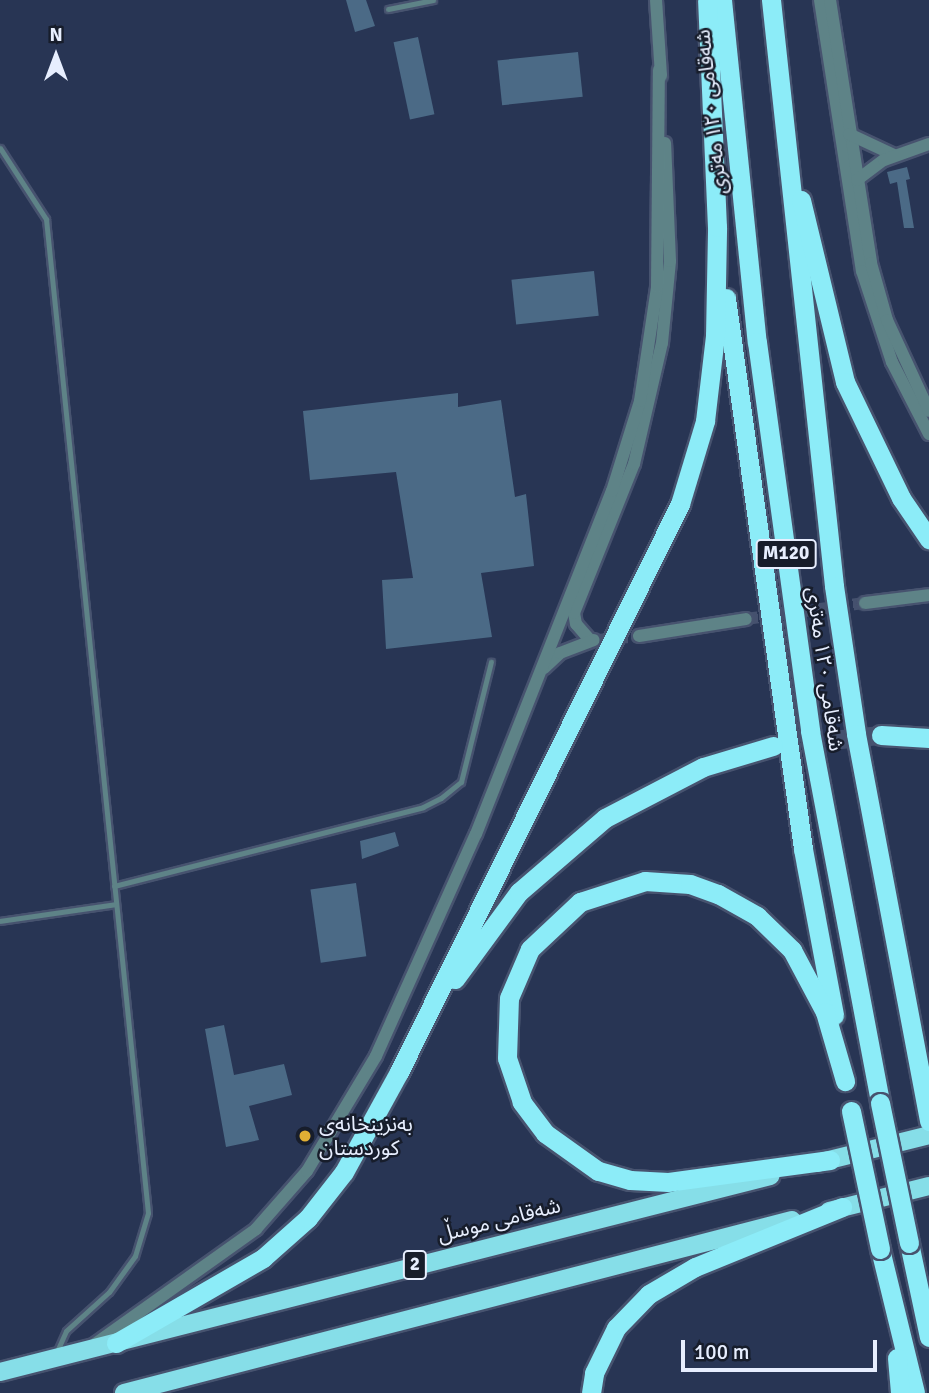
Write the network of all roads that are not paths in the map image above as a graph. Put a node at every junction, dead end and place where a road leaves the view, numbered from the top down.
1 (433, 0) edge
2 (656, 0) edge
3 (707, 0) edge
4 (722, 0) edge
5 (771, 0) edge
6 (820, 0) edge
7 (830, 0) edge
8 (388, 9) dead end
9 (659, 71) junction
10 (782, 122) junction
11 (849, 134) junction
12 (929, 144) edge
13 (0, 148) edge
14 (894, 155) junction
15 (857, 180) junction
16 (717, 227) junction
17 (929, 411) edge
18 (929, 434) edge
19 (929, 540) edge
20 (929, 595) edge
21 (865, 603) tunnel mouth
22 (746, 619) tunnel mouth
23 (639, 636) tunnel mouth
24 (491, 662) dead end
25 (542, 671) junction
26 (881, 735) tunnel mouth
27 (929, 738) edge
28 (773, 746) tunnel mouth
29 (114, 886) junction
30 (116, 904) junction
31 (0, 921) edge
32 (399, 1072) junction
33 (845, 1081) junction
34 (929, 1121) edge
35 (929, 1135) edge
36 (830, 1160) junction
37 (929, 1186) edge
38 (842, 1207) junction
39 (887, 1284) junction
40 (929, 1337) edge
41 (116, 1343) junction
42 (84, 1351) junction
43 (53, 1359) junction
44 (0, 1372) edge
45 (124, 1393) edge
46 (591, 1393) edge
47 (900, 1393) edge
48 (915, 1393) edge

1 - 8 lane
2 - 9 street
3 - 16 highway
4 - 40 highway, شەقامی ١٢٠ مەتری / M120, bridge
5 - 10 highway, شەقامی ١٢٠ مەتری / M120
6 - 18 street
7 - 11 street
9 - 25 street
9 - 25 street
10 - 19 highway
10 - 34 highway, شەقامی ١٢٠ مەتری / M120
11 - 14 street
11 - 15 street
12 - 14 street
13 - 29 lane
14 - 15 street
15 - 17 street
16 - 32 highway
16 - 33 highway
20 - 21 street
22 - 23 street
24 - 29 lane
25 - 42 street
26 - 27 highway
28 - 32 highway
29 - 30 lane
30 - 31 lane
30 - 43 lane
32 - 41 highway
33 - 36 highway
33 - 39 highway, bridge
35 - 36 highway, شەقامی موسڵ / 2
36 - 41 highway, شەقامی موسڵ / 2
37 - 38 highway
38 - 45 highway
38 - 46 highway
39 - 47 highway
39 - 48 highway
41 - 42 highway, شەقامی موسڵ / 2
42 - 43 highway, شەقامی موسڵ / 2
43 - 44 highway, شەقامی موسڵ / 2

